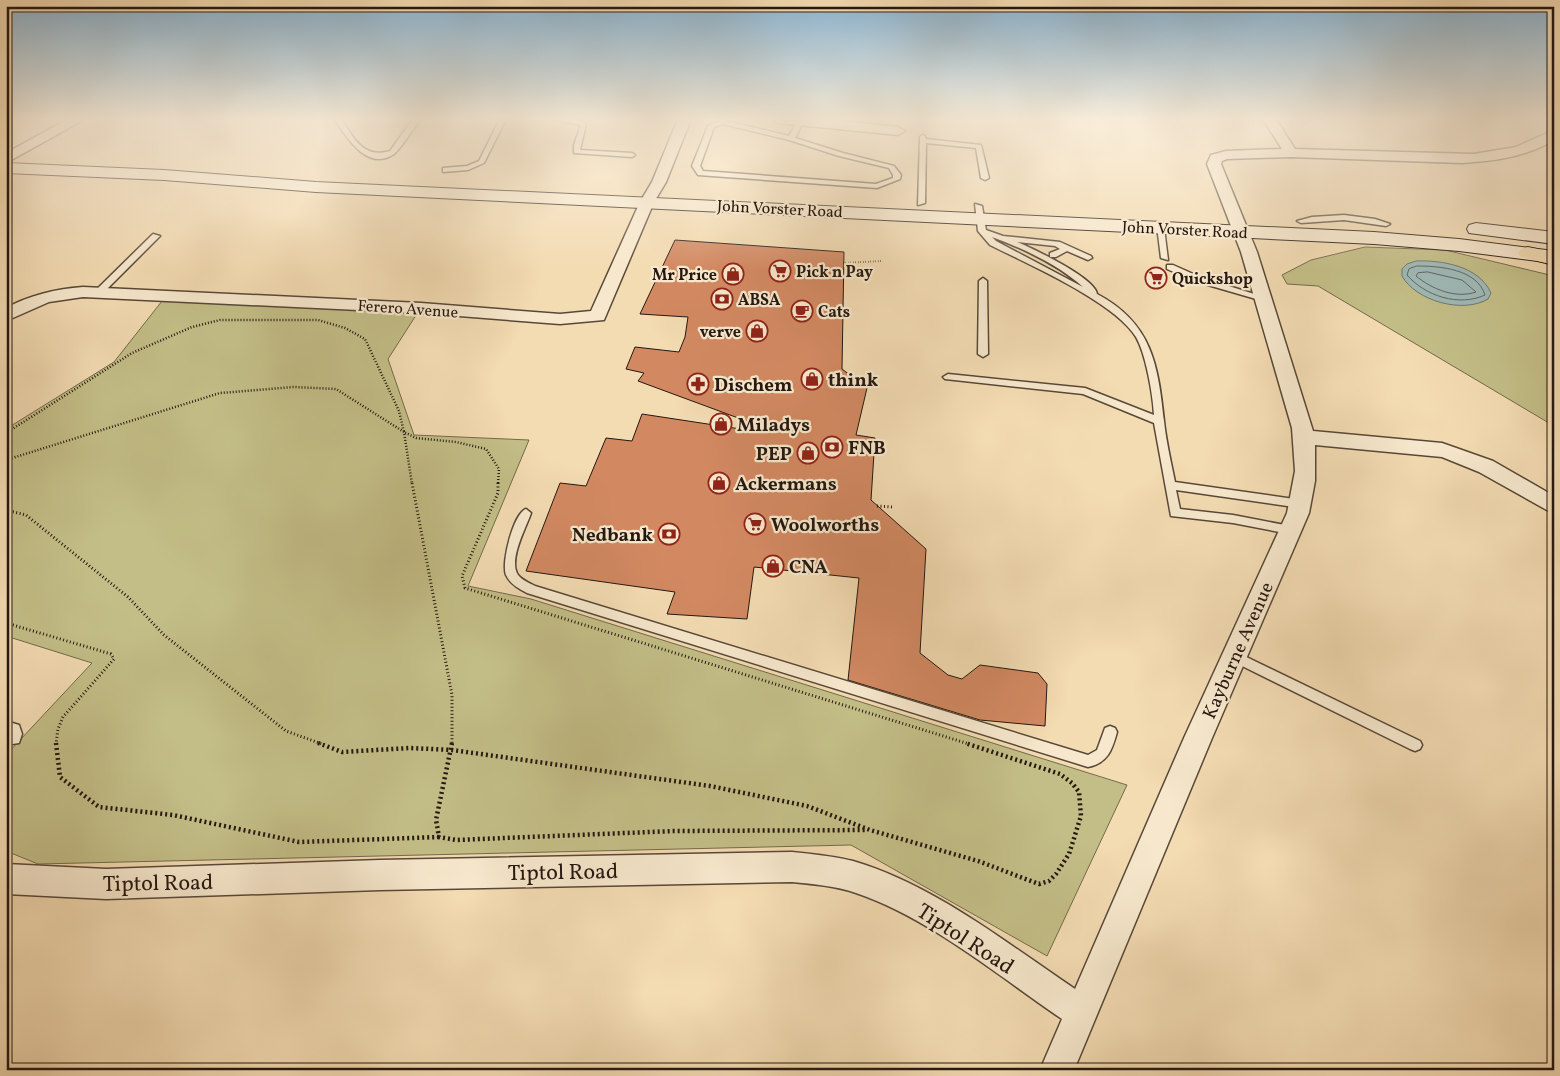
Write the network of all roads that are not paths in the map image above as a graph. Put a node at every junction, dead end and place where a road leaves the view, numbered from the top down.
1 (110, 169) edge
2 (455, 169) edge
3 (663, 169) edge
4 (697, 169) edge
5 (893, 169) edge
6 (922, 169) edge
7 (983, 169) edge
8 (1216, 169) edge
9 (446, 170) dead end
10 (985, 178) dead end
11 (651, 196) junction
12 (921, 203) junction
13 (979, 219) junction
14 (1239, 226) junction
15 (1160, 228) junction
16 (1298, 228) junction
17 (156, 236) dead end
18 (1001, 238) junction
19 (1554, 238) edge
20 (1022, 248) junction
21 (1068, 248) junction
22 (1249, 252) junction
23 (1528, 254) joint
24 (1053, 255) junction
25 (1088, 258) dead end
26 (1165, 258) dead end
27 (1554, 258) edge
28 (1170, 267) dead end
29 (983, 281) dead end
30 (1084, 282) junction
31 (98, 293) junction
32 (1098, 298) junction
33 (1263, 298) junction
34 (6, 316) edge
35 (983, 354) dead end
36 (948, 377) dead end
37 (1159, 421) junction
38 (1304, 437) junction
39 (1171, 485) junction
40 (1301, 504) junction
41 (1554, 506) edge
42 (526, 513) dead end
43 (1290, 530) junction
44 (1234, 656) junction
45 (1110, 732) dead end
46 (1415, 745) dead end
47 (7, 881) edge
48 (1081, 1013) junction
49 (1057, 1070) edge

1 - 11 main road, John Vorster Road
2 - 9 lane
3 - 11 street, Ferero Avenue
4 - 5 lane
6 - 12 lane
7 - 10 lane
8 - 14 street, Kayburne Avenue
11 - 12 main road, John Vorster Road
11 - 13 main road, John Vorster Road
11 - 31 street, Ferero Avenue
12 - 13 main road, John Vorster Road
13 - 14 main road, John Vorster Road
13 - 15 main road, John Vorster Road
13 - 18 lane
13 - 32 lane
14 - 15 main road, John Vorster Road
14 - 16 main road, John Vorster Road
14 - 22 street, Kayburne Avenue
15 - 26 lane
16 - 19 main road, John Vorster Road
16 - 22 main road
16 - 23 main road, John Vorster Road
17 - 31 lane
18 - 20 lane
18 - 21 lane
20 - 24 lane
20 - 30 lane
21 - 24 lane
21 - 25 lane
22 - 33 street, Kayburne Avenue
23 - 27 main road
24 - 30 lane
28 - 33 lane
29 - 35 lane
30 - 32 lane
31 - 34 street, Ferero Avenue
32 - 37 lane
33 - 38 street, Kayburne Avenue
36 - 37 lane
37 - 39 lane
38 - 40 street, Kayburne Avenue
38 - 41 street
39 - 40 lane
39 - 43 lane
40 - 43 street, Kayburne Avenue
42 - 45 lane
43 - 44 street, Kayburne Avenue
44 - 46 lane
44 - 48 street, Kayburne Avenue
47 - 48 street, Tiptol Road
48 - 49 street, Kayburne Avenue

